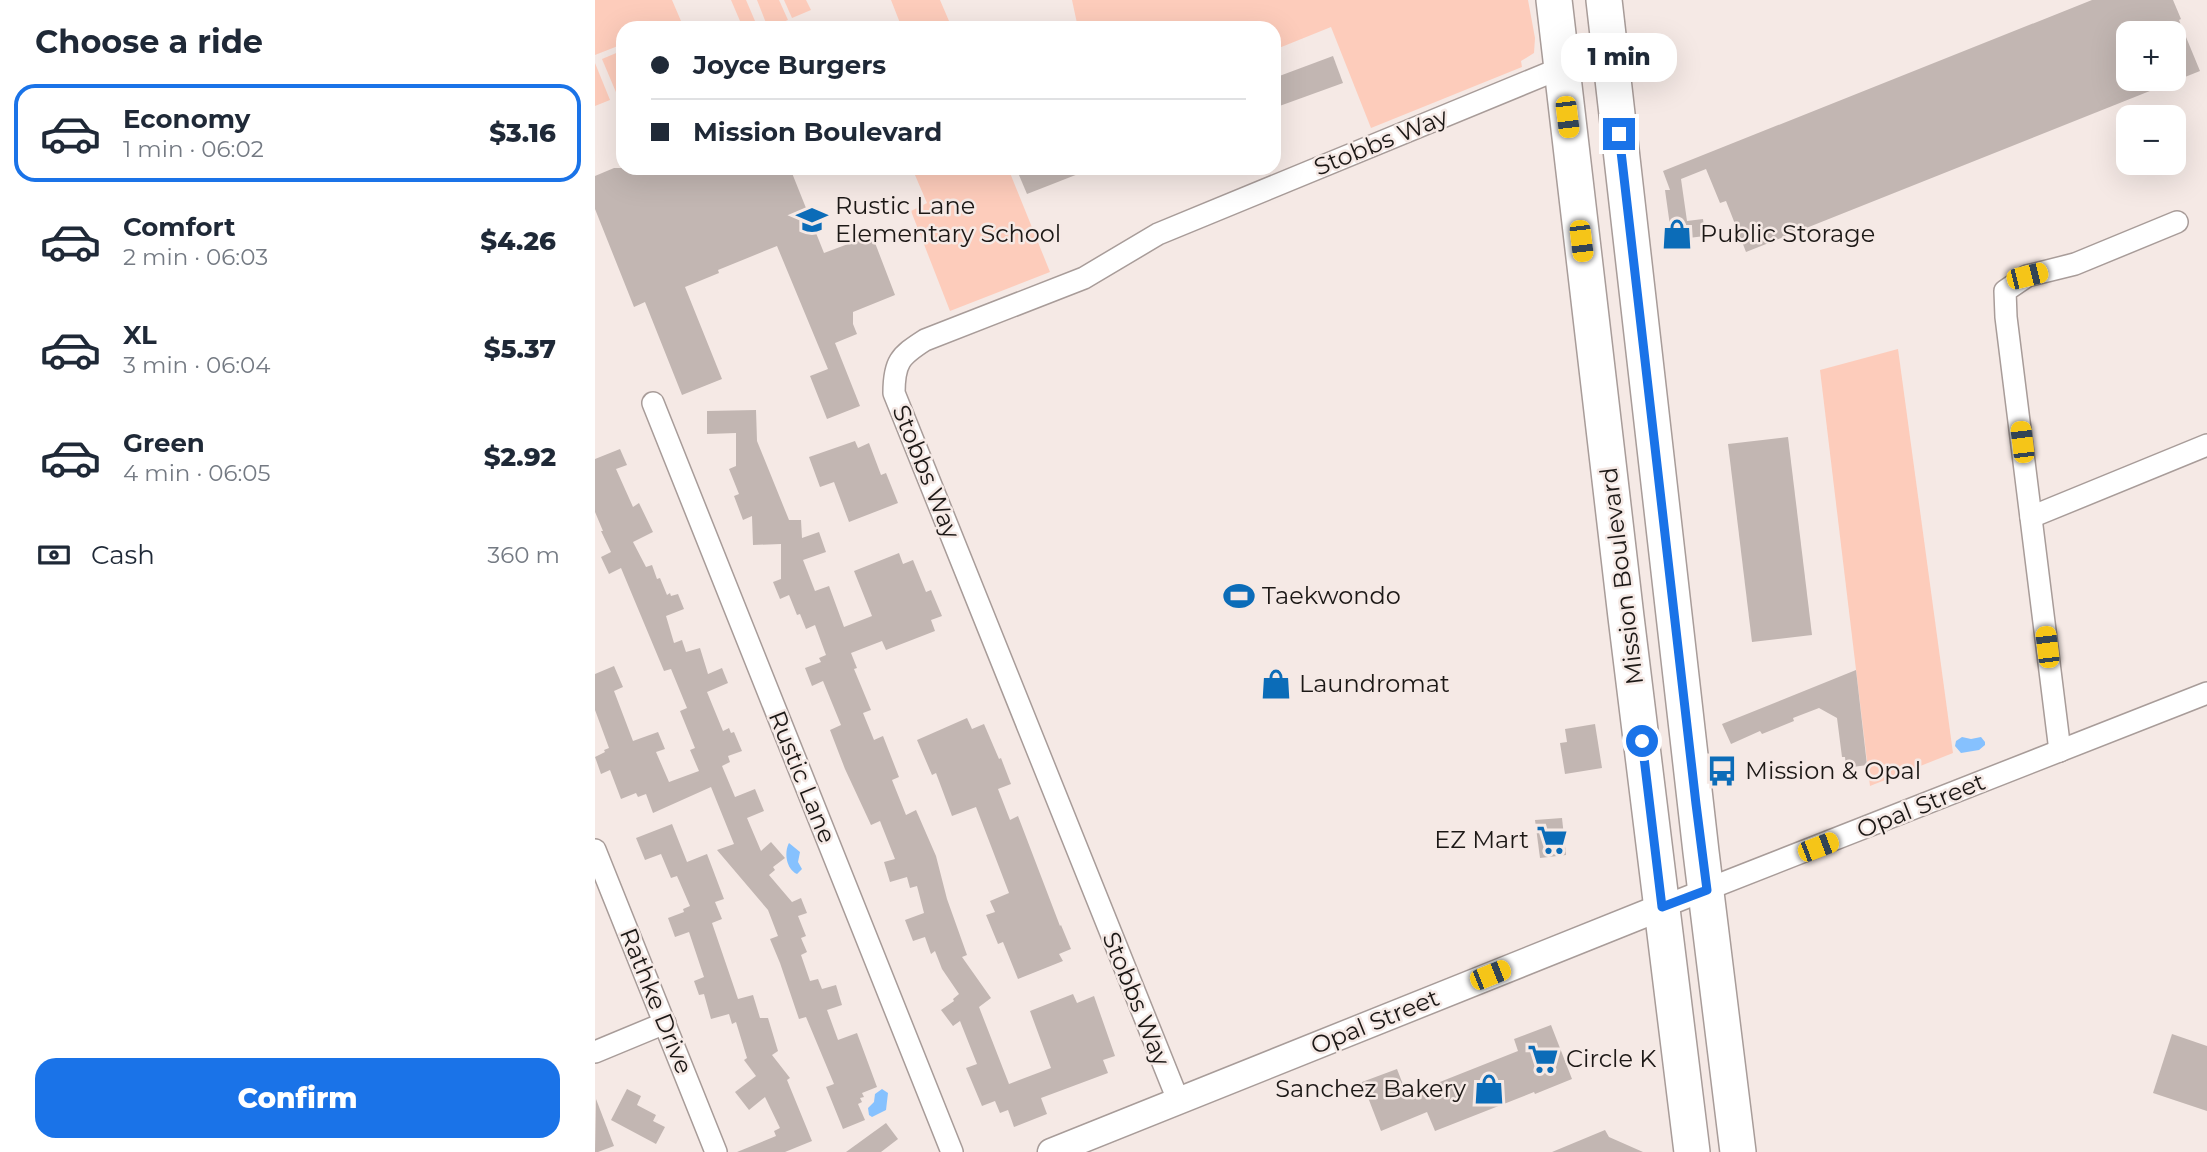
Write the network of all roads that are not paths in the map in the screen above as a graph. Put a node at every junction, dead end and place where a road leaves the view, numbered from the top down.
1 (1554, 0) edge
2 (1604, 0) edge
3 (1561, 68) junction
4 (2177, 222) dead end
5 (653, 402) dead end
6 (2207, 445) edge
7 (2031, 517) junction
8 (2207, 694) edge
9 (2060, 751) junction
10 (595, 850) edge
11 (1707, 890) junction
12 (1662, 907) junction
13 (665, 1023) junction
14 (595, 1052) edge
15 (1178, 1100) junction
16 (716, 1152) edge
17 (952, 1152) edge
18 (1051, 1152) edge
19 (1692, 1152) edge
20 (1738, 1152) edge

1 - 3 main road, Mission Boulevard
2 - 11 main road, Mission Boulevard
3 - 12 main road, Mission Boulevard
3 - 15 street, Stobbs Way
4 - 7 street
5 - 17 street, Rustic Lane
6 - 7 street
7 - 9 street
8 - 9 street, Opal Street
9 - 11 street, Opal Street
10 - 13 street, Rathke Drive
11 - 12 street, Opal Street
11 - 20 main road, Mission Boulevard
12 - 15 street, Opal Street
12 - 19 main road, Mission Boulevard
13 - 14 street
13 - 16 street, Rathke Drive
15 - 18 street, Opal Street

